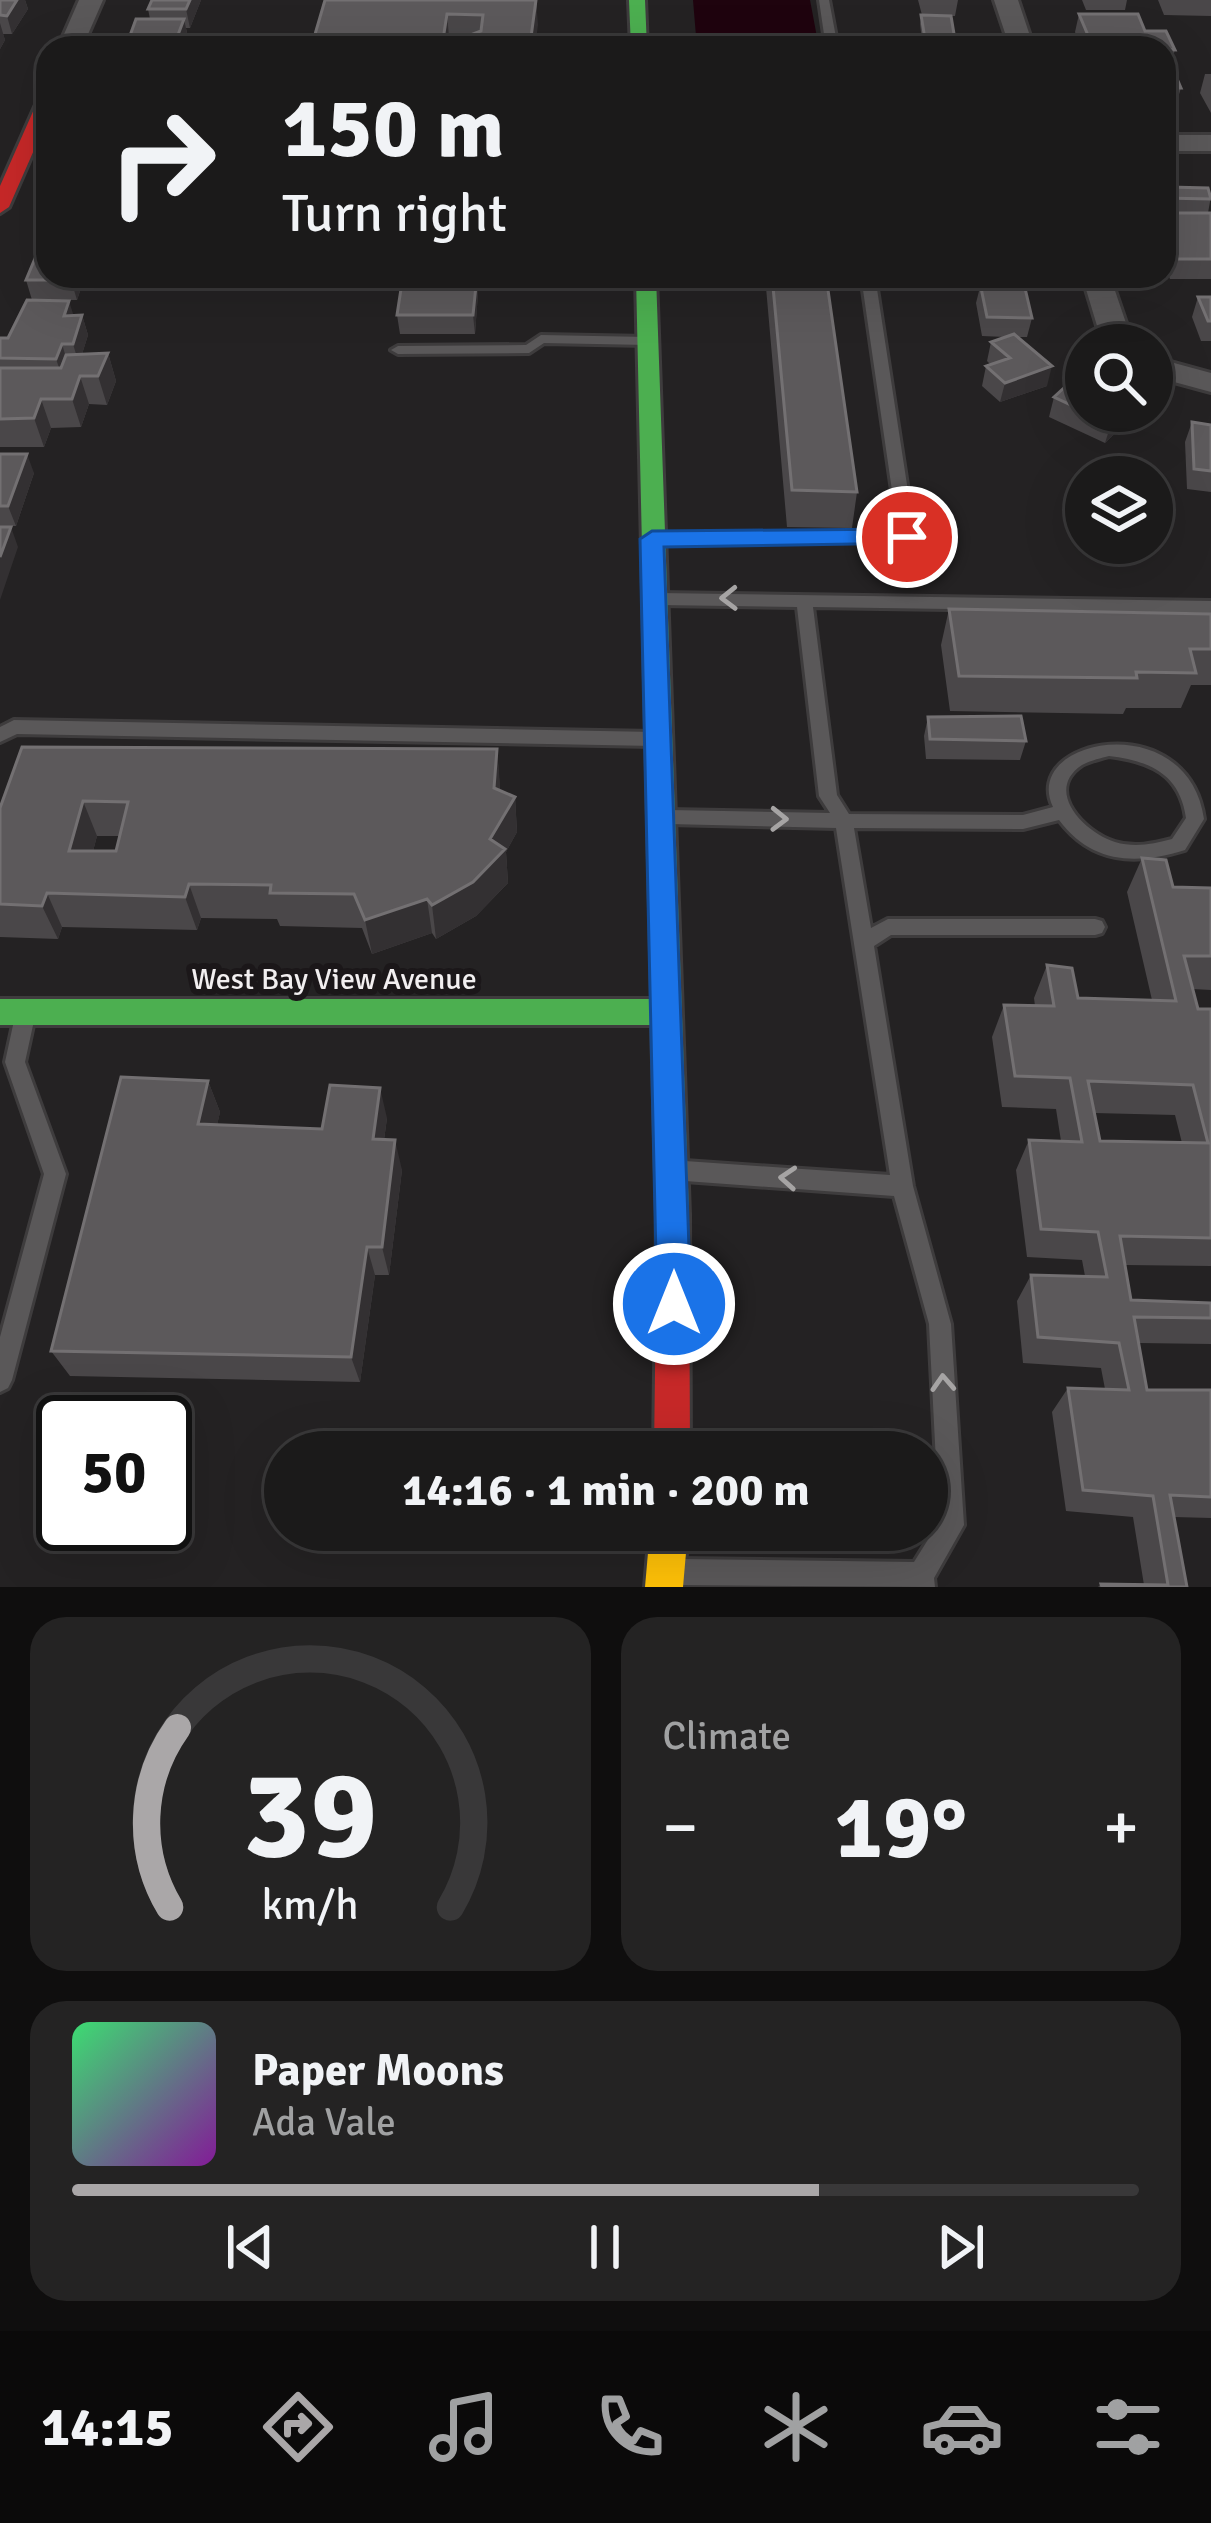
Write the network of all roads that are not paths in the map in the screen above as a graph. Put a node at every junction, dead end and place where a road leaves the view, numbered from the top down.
1 (91, 0) edge
2 (637, 0) edge
3 (824, 0) edge
4 (1006, 0) edge
5 (75, 36) edge
6 (638, 36) edge
7 (830, 36) edge
8 (1018, 36) edge
9 (1176, 143) edge
10 (1211, 143) edge
11 (36, 155) edge
12 (0, 207) edge
13 (646, 288) edge
14 (870, 288) edge
15 (1100, 288) edge
16 (1111, 324) edge
17 (648, 341) junction
18 (398, 350) dead end
19 (1173, 372) edge
20 (1211, 383) edge
21 (652, 539) junction
22 (804, 599) junction
23 (654, 600) junction
24 (1211, 607) edge
25 (0, 735) edge
26 (659, 739) junction
27 (1060, 812) junction
28 (662, 817) junction
29 (844, 821) junction
30 (1095, 927) dead end
31 (862, 943) junction
32 (13, 1012) edge
33 (668, 1012) junction
34 (673, 1171) junction
35 (902, 1186) junction
36 (0, 1380) edge
37 (671, 1431) edge
38 (665, 1579) edge
39 (921, 1581) edge

1 - 5 street
2 - 6 main road
3 - 7 lane
4 - 8 street
9 - 10 street
11 - 12 main road
13 - 17 main road
14 - 21 lane
15 - 16 street
17 - 18 lane
17 - 21 main road
19 - 20 street
21 - 23 main road
22 -> 23 lane
22 - 24 lane
22 - 29 lane
23 - 26 main road
25 - 26 lane
26 - 28 main road
27 - 27 lane
27 - 29 lane
28 -> 29 lane
28 - 33 main road
29 - 31 lane
30 - 31 lane
31 - 35 lane
32 - 33 main road, West Bay View Avenue
32 - 36 lane
33 - 34 main road
35 -> 34 lane
34 - 37 main road
39 -> 35 lane
38 - 39 lane

